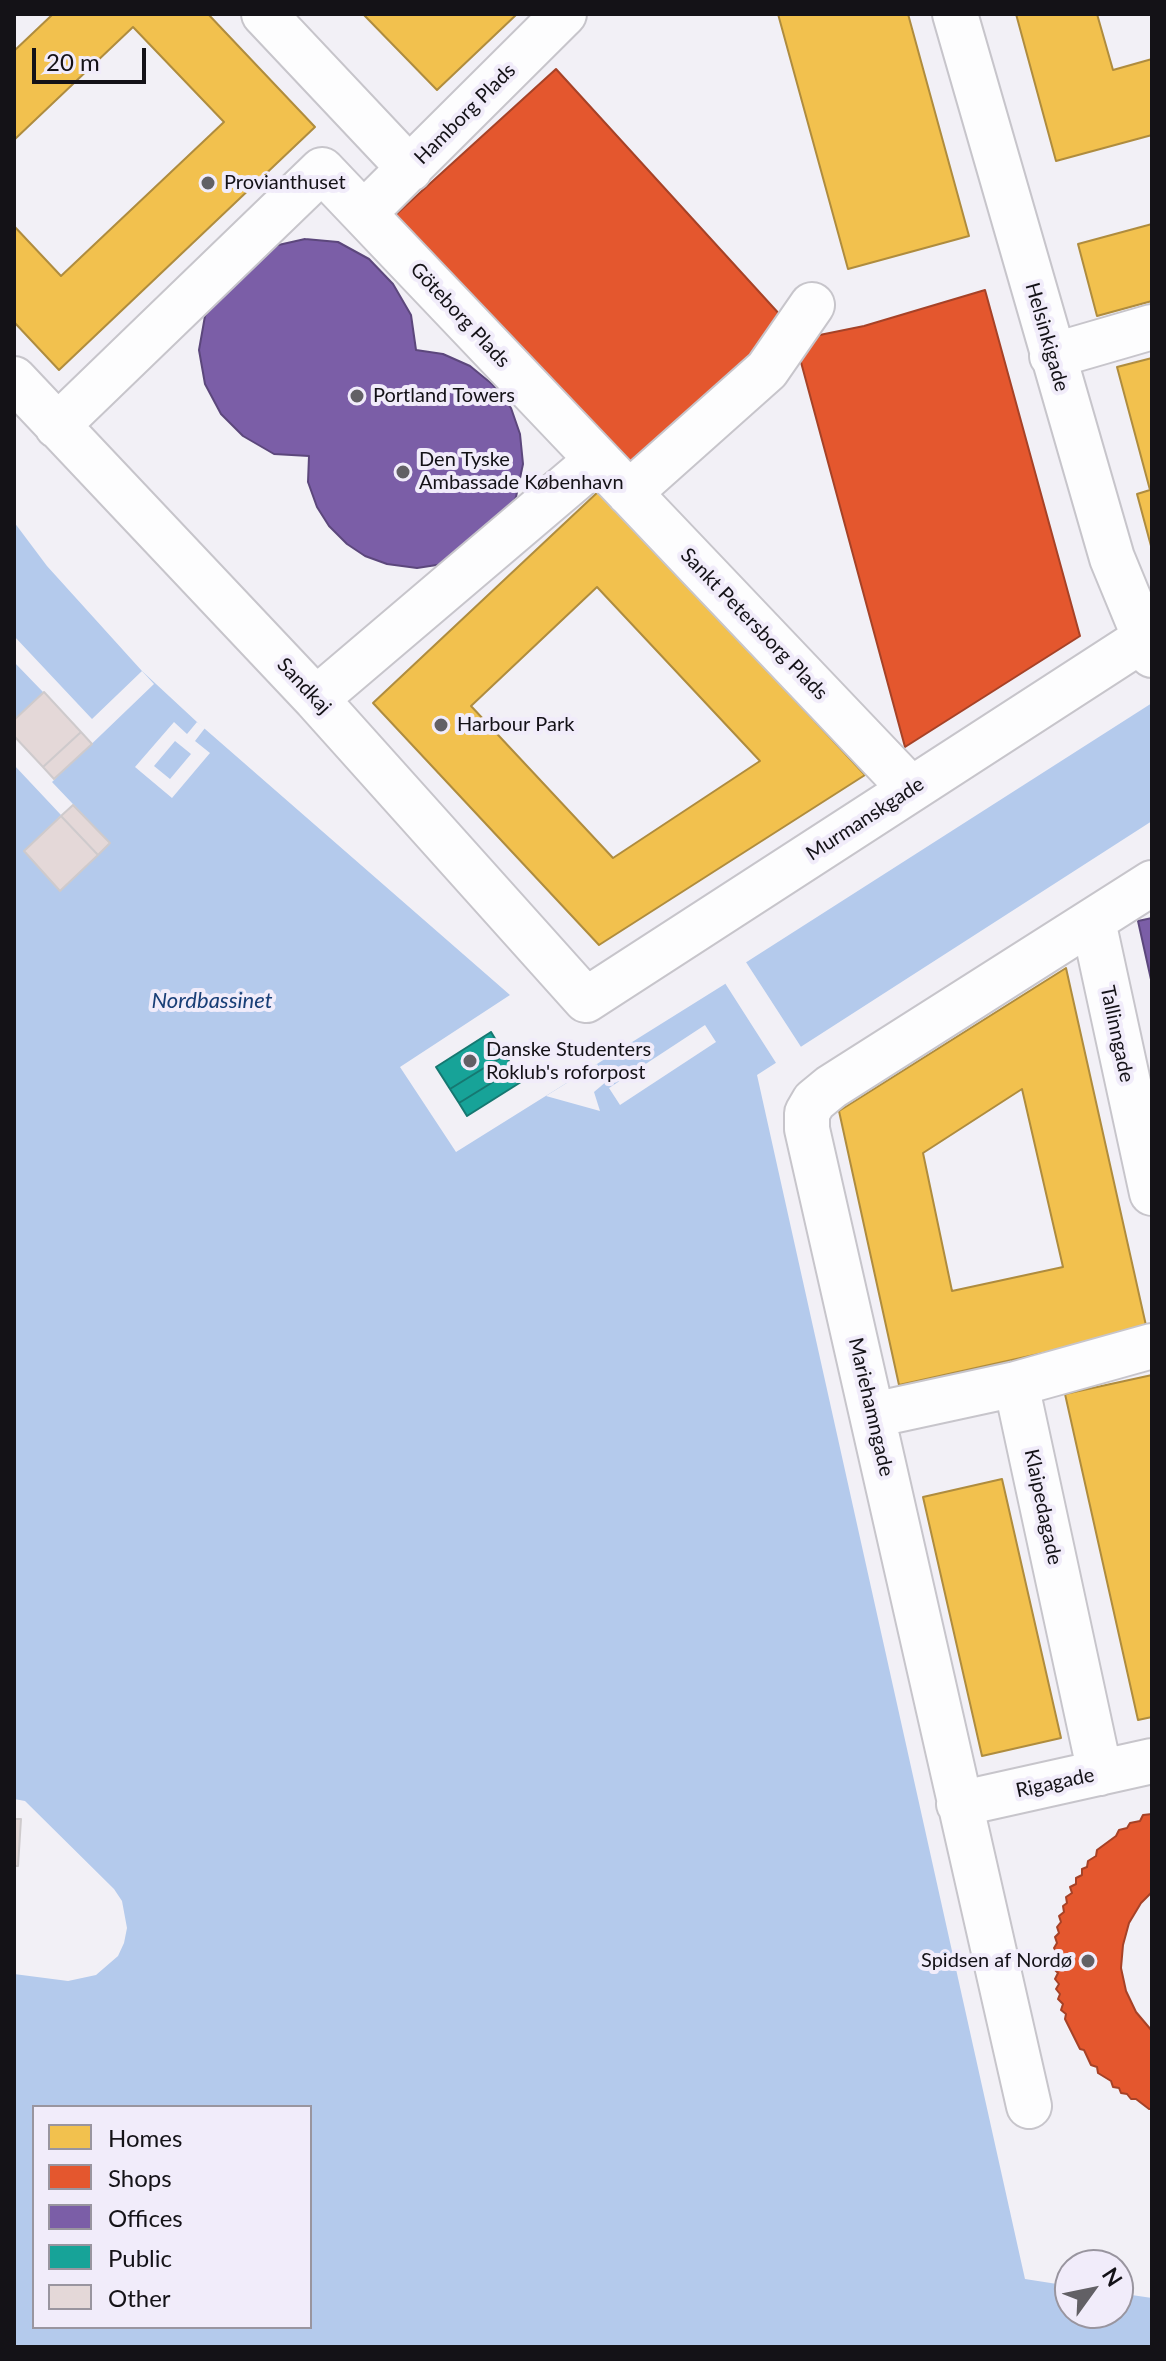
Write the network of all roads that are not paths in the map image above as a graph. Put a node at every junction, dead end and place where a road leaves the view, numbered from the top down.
1 (264, 14) edge
2 (564, 14) edge
3 (955, 14) edge
4 (410, 169) junction
5 (364, 213) junction
6 (812, 305) dead end
7 (1152, 327) edge
8 (1052, 356) junction
9 (14, 379) edge
10 (57, 426) junction
11 (597, 460) junction
12 (629, 493) junction
13 (1139, 590) edge
14 (1148, 646) edge
15 (316, 699) junction
16 (911, 789) junction
17 (1152, 883) edge
18 (1093, 921) junction
19 (586, 1000) joint
20 (1152, 1193) edge
21 (1152, 1346) edge
22 (1016, 1384) junction
23 (873, 1415) junction
24 (1152, 1761) edge
25 (1100, 1773) junction
26 (959, 1804) junction
27 (1029, 2106) dead end

1 - 4 street
2 - 4 street, Hamborg Plads
3 - 8 street, Helsinkigade
4 - 5 street, Hamborg Plads
5 - 10 street, Göteborg Plads
5 - 11 street, Göteborg Plads
6 - 12 street
7 - 8 street
8 - 13 street, Helsinkigade
9 - 10 street, Sandkaj
10 - 15 street, Sandkaj
11 - 12 street, Sankt Petersborg Plads
11 - 15 street
12 - 16 street, Sankt Petersborg Plads
13 - 14 street, Helsinkigade
14 - 16 street, Murmanskgade
15 - 19 street, Sandkaj
16 - 19 street, Murmanskgade
17 - 18 street, Mariehamngade
18 - 20 street, Tallinngade
18 - 23 street, Mariehamngade
21 - 22 street
22 - 23 street
22 - 25 street, Klaipedagade
23 - 26 street, Mariehamngade
24 - 25 street, Rigagade
25 - 26 street, Rigagade
26 - 27 street, Mariehamngade

